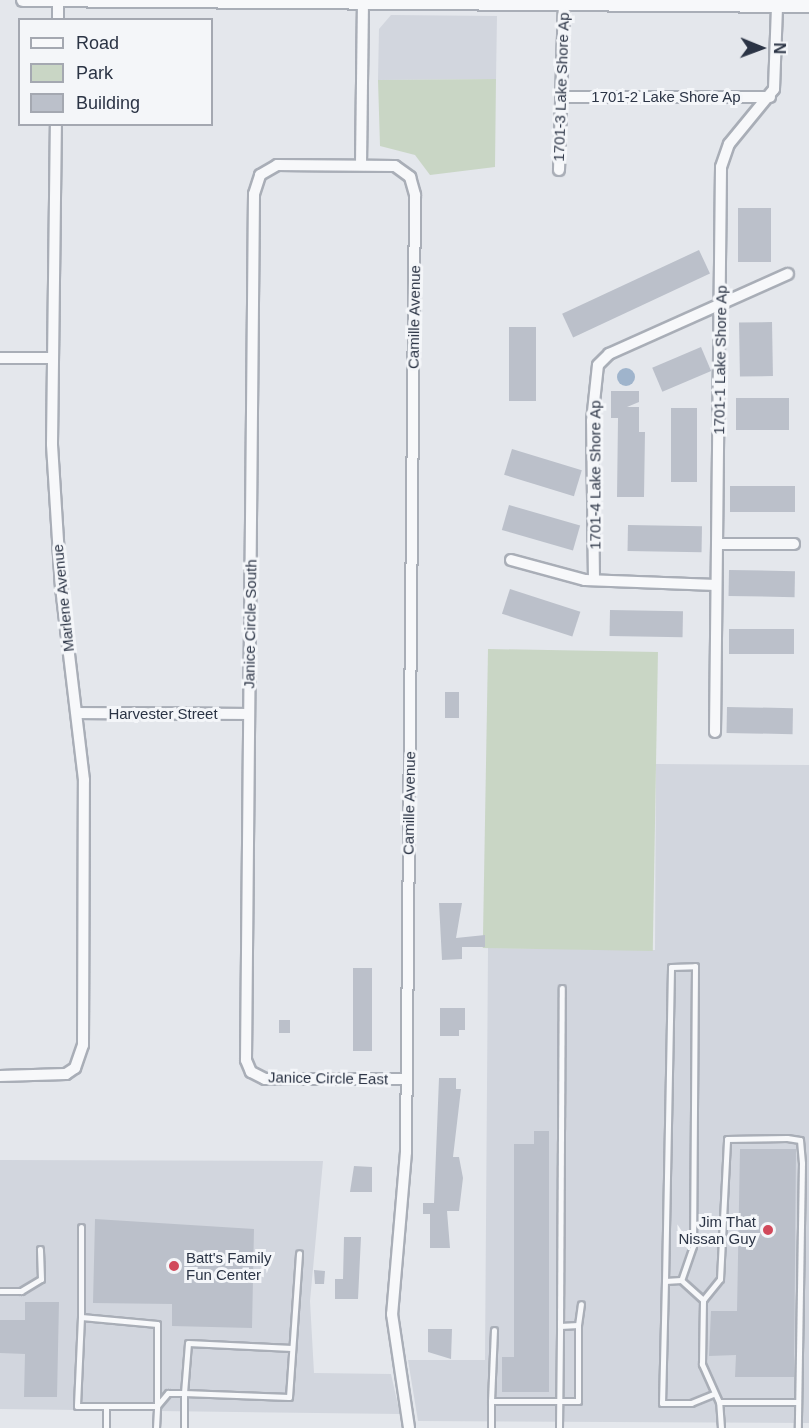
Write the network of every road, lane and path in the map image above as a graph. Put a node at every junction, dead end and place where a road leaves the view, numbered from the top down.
1 (22, 0) edge
2 (58, 0) edge
3 (363, 3) junction
4 (564, 4) junction
5 (777, 6) junction
6 (809, 6) edge
7 (58, 18) edge
8 (562, 97) junction
9 (770, 97) junction
10 (56, 126) edge
11 (361, 164) junction
12 (559, 170) dead end
13 (788, 274) dead end
14 (722, 305) junction
15 (0, 358) edge
16 (53, 358) junction
17 (717, 544) junction
18 (794, 544) dead end
19 (511, 560) dead end
20 (594, 580) junction
21 (716, 585) junction
22 (77, 713) junction
23 (249, 714) junction
24 (715, 732) dead end
25 (562, 988) dead end
26 (252, 1072) joint
27 (0, 1076) edge
28 (407, 1079) junction
29 (81, 1227) dead end
30 (40, 1249) dead end
31 (298, 1253) dead end
32 (681, 1280) junction
33 (665, 1281) junction
34 (0, 1291) edge
35 (703, 1300) junction
36 (581, 1304) dead end
37 (81, 1317) junction
38 (578, 1325) junction
39 (560, 1326) junction
40 (494, 1330) dead end
41 (292, 1348) junction
42 (184, 1393) junction
43 (713, 1394) junction
44 (491, 1401) junction
45 (559, 1402) junction
46 (719, 1402) junction
47 (798, 1402) junction
48 (157, 1406) junction
49 (106, 1407) junction
50 (106, 1428) edge
51 (156, 1428) edge
52 (184, 1428) edge
53 (410, 1428) edge
54 (491, 1428) edge
55 (559, 1428) edge
56 (720, 1428) edge
57 (798, 1428) edge

1 - 2 street
2 - 3 street
2 - 7 street
3 - 4 street
3 - 11 street
4 - 5 street
4 - 8 street, 1701-3 Lake Shore Ap
5 - 6 street
5 - 9 street, 1701-1 Lake Shore Ap
8 - 9 street, 1701-2 Lake Shore Ap
8 - 12 street, 1701-3 Lake Shore Ap
9 - 14 street, 1701-1 Lake Shore Ap
10 - 16 street, Marlene Avenue
11 - 23 street, Janice Circle South
11 - 28 street, Camille Avenue
13 - 14 street, 1701-4 Lake Shore Ap
14 - 17 street, 1701-1 Lake Shore Ap
14 - 20 street, 1701-4 Lake Shore Ap
15 - 16 street
16 - 22 street, Marlene Avenue
17 - 18 street
17 - 21 street, 1701-1 Lake Shore Ap
19 - 20 street
20 - 21 street
21 - 24 street, 1701-1 Lake Shore Ap
22 - 23 street, Harvester Street
22 - 27 street, Marlene Avenue
23 - 26 street, Janice Circle South
25 - 39 lane
26 - 28 street, Janice Circle East
28 - 53 street, Camille Avenue
29 - 37 lane
30 - 34 lane
31 - 41 lane
32 - 33 lane
32 - 33 lane
32 - 35 lane
33 - 43 lane
35 - 43 lane
35 - 47 lane
36 - 38 lane
37 - 48 lane
37 - 49 lane
38 - 39 lane
38 - 45 lane
39 - 45 lane
40 - 44 lane
41 - 42 lane
41 - 42 lane
42 - 48 lane
42 - 52 lane
43 - 46 lane
44 - 45 lane
44 - 54 lane
45 - 55 lane
46 - 47 lane
46 - 56 lane
47 - 57 lane
48 - 49 lane
48 - 51 lane
49 - 50 lane

